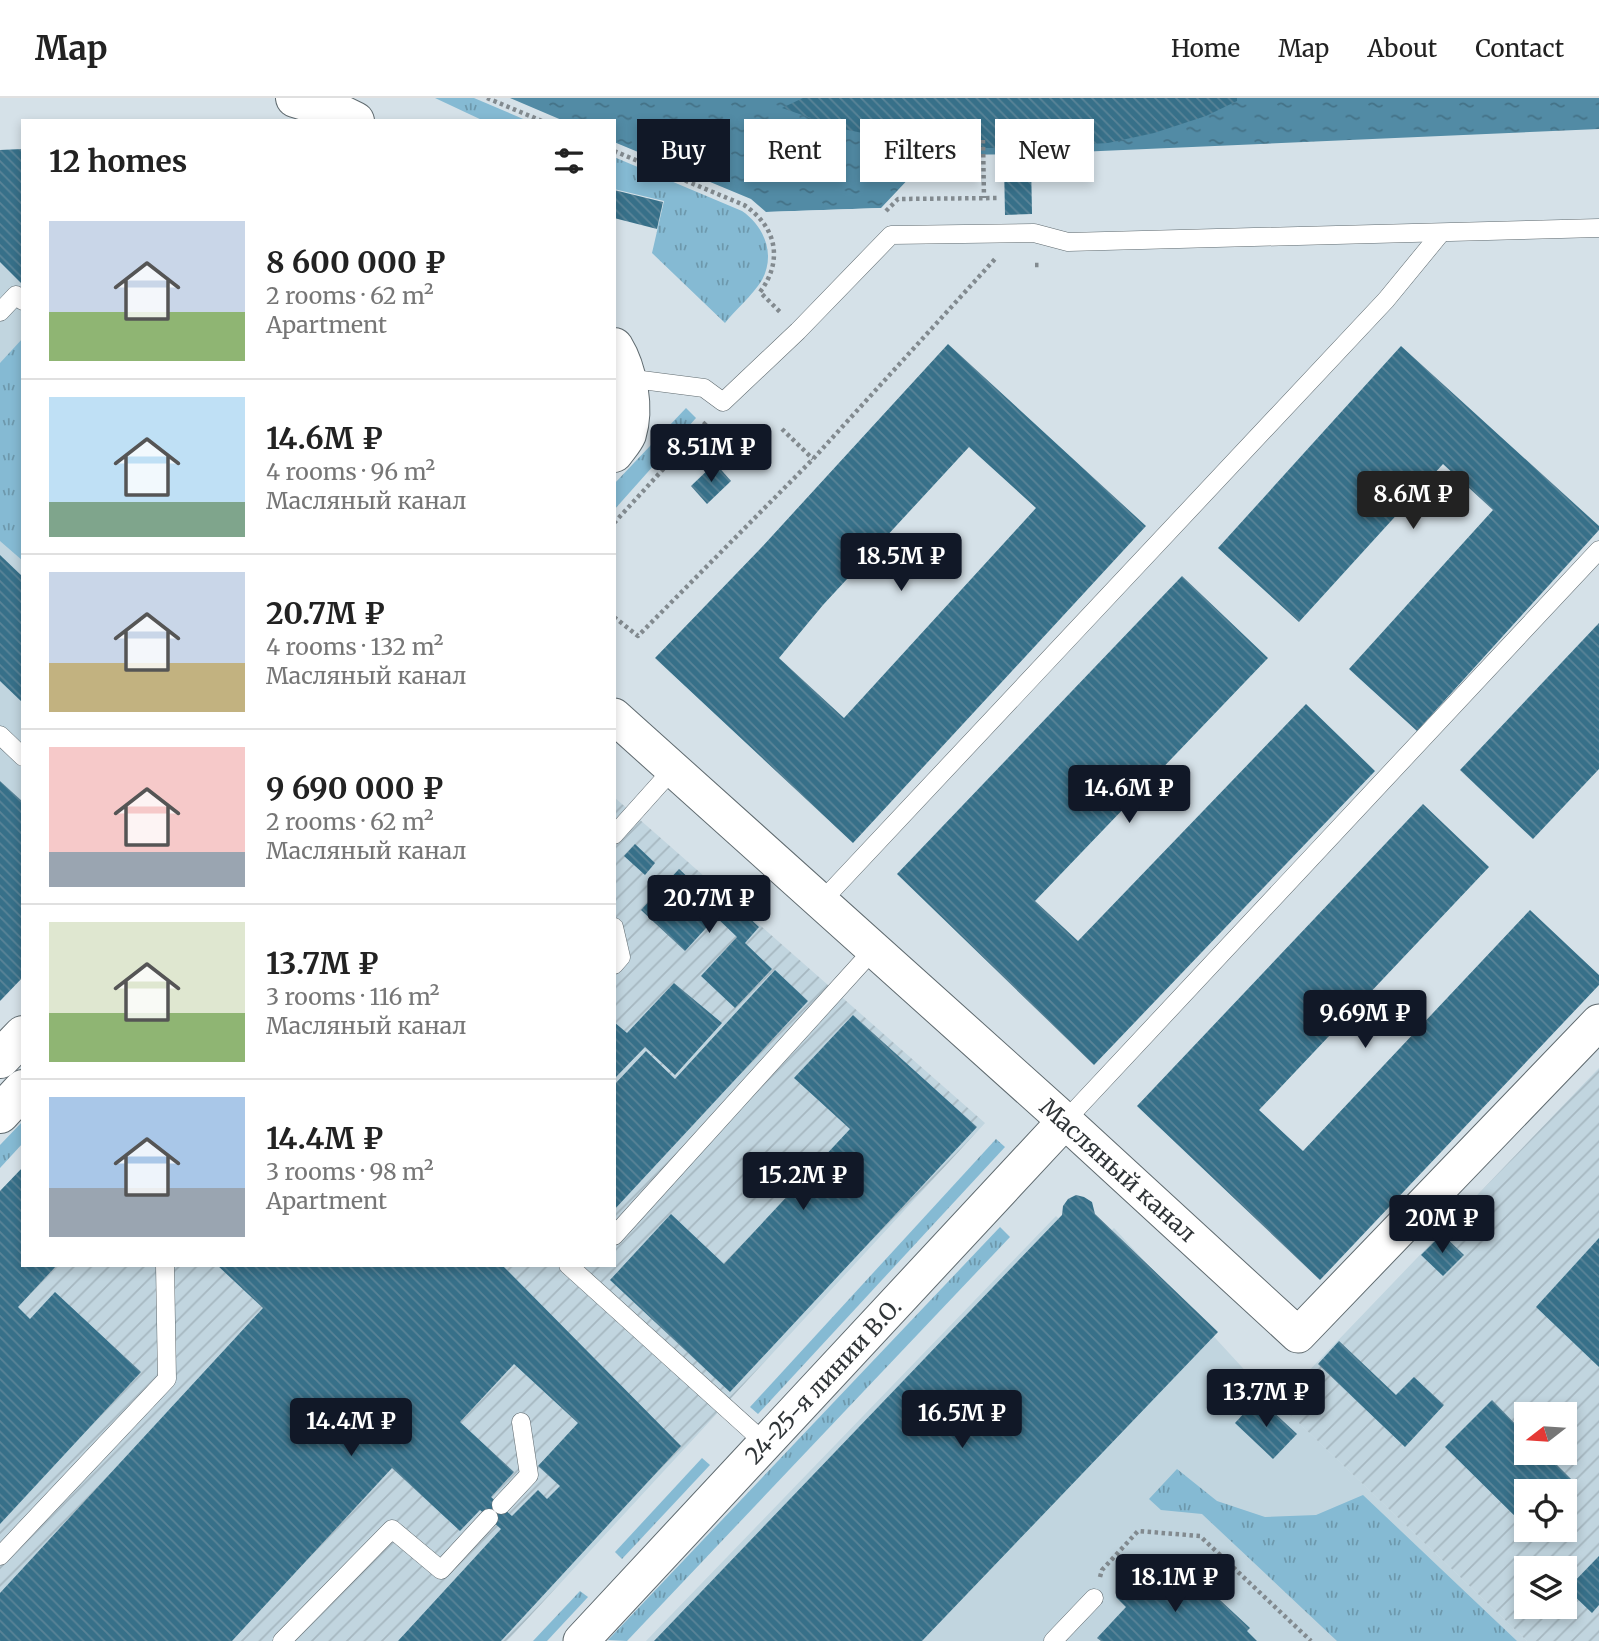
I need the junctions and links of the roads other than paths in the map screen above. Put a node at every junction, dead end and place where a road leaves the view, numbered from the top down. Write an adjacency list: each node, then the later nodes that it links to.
1 (295, 98): 2 (street)
2 (351, 119)
3 (1599, 229): 4 (lane)
4 (1441, 233): 7 (lane); 15 (lane)
5 (21, 299): 6 (lane)
6 (0, 312)
7 (618, 373): 8 (street)
8 (616, 450)
9 (1599, 550): 24 (lane)
10 (616, 718): 13 (street, Масляный канал)
11 (0, 735): 12 (lane)
12 (21, 755)
13 (673, 769): 14 (lane); 15 (street, Масляный канал)
14 (616, 833)
15 (821, 902): 17 (street, Масляный канал)
16 (616, 936): 18 (lane)
17 (874, 949): 24 (street, Масляный канал); 25 (lane)
18 (616, 963)
19 (1599, 1022): 24 (street, Масляный канал)
20 (21, 1037): 21 (street)
21 (0, 1059)
22 (21, 1091): 23 (street)
23 (0, 1114)
24 (1065, 1121): 29 (street, 24-25-я линии В.О.)
25 (616, 1234)
26 (165, 1267): 30 (lane)
27 (578, 1268): 29 (lane)
28 (521, 1422): 32 (lane)
29 (765, 1443): 33 (street, 24-25-я линии В.О.)
30 (0, 1556)
31 (1094, 1598): 34 (lane)
32 (282, 1641)
33 (582, 1641)
34 (1054, 1641)

